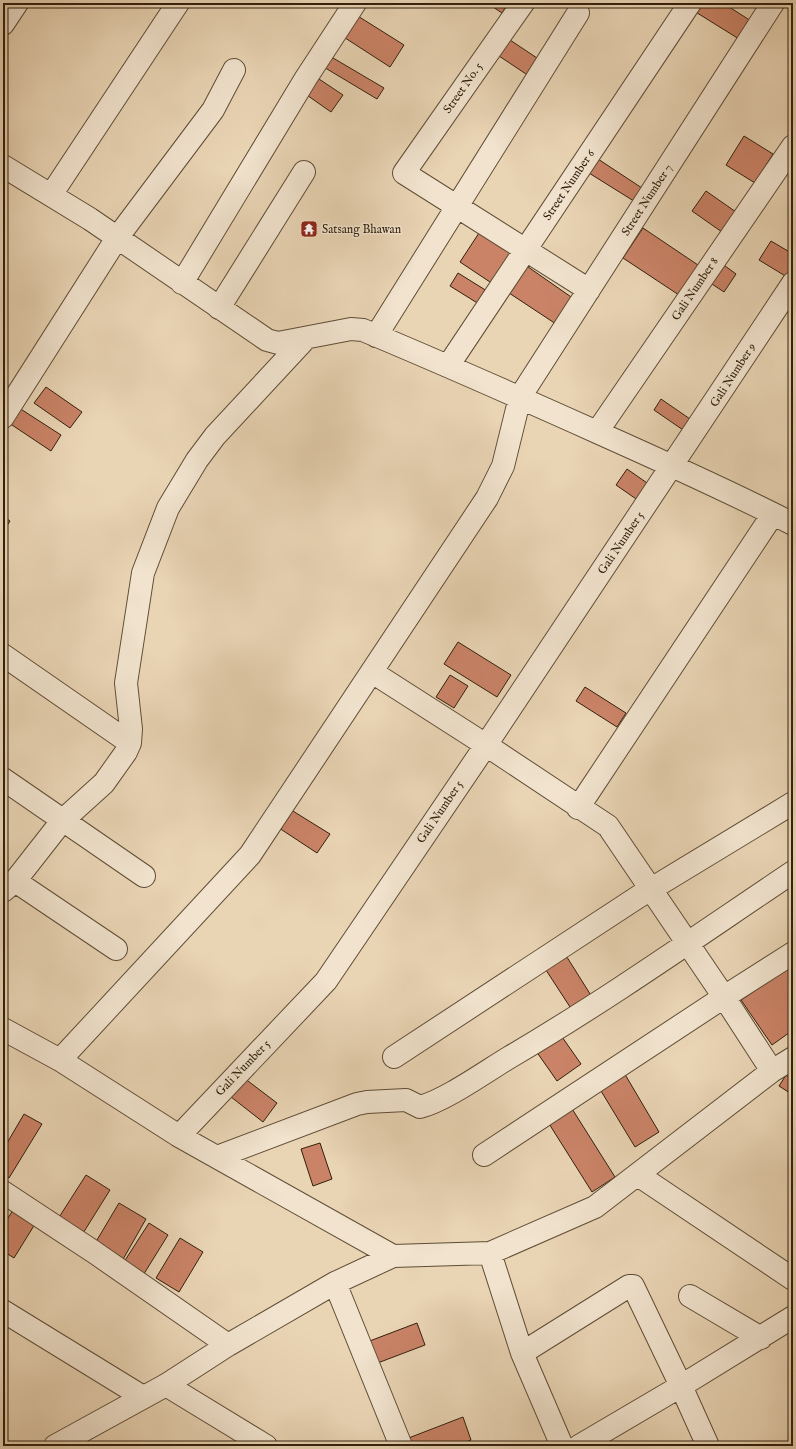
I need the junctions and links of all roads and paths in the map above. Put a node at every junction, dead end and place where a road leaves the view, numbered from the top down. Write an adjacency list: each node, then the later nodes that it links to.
1 (17, 3): 8 (street)
2 (178, 3): 13 (street)
3 (355, 3): 17 (street)
4 (523, 3): 14 (street, Street No. 5)
5 (690, 3): 16 (street, Street Number 6)
6 (773, 3): 19 (street, Street Number 7)
7 (578, 13): 14 (street)
8 (3, 24)
9 (234, 70): 15 (street)
10 (793, 146): 26 (street, Gali Number 8)
11 (3, 166): 13 (street)
12 (304, 172): 20 (street)
13 (51, 195): 15 (street)
14 (456, 207): 16 (street); 21 (street)
15 (117, 238): 17 (street); 25 (street)
16 (525, 250): 19 (street); 23 (street, Street Number 6)
17 (182, 283): 20 (street)
18 (793, 283): 27 (street, Gali Number 9)
19 (589, 290): 24 (street, Street Number 7)
20 (219, 308): 22 (street)
21 (376, 336): 22 (street); 23 (street)
22 (306, 338): 32 (street)
23 (448, 366): 24 (street)
24 (520, 397): 26 (street); 31 (street, Street Number 7)
25 (3, 418)
26 (597, 432): 27 (street)
27 (673, 466): 28 (street); 33 (street, Gali Number 5)
28 (773, 514): 29 (street); 36 (street)
29 (793, 524)
30 (3, 655): 32 (street)
31 (372, 672): 33 (street); 49 (street, Street Number 7)
32 (130, 743): 37 (street)
33 (486, 745): 36 (street); 51 (street, Gali Number 5)
34 (3, 779): 37 (street)
35 (793, 803): 41 (street)
36 (578, 808): 41 (street)
37 (62, 821): 39 (street); 40 (street)
38 (793, 872): 42 (street)
39 (144, 876)
40 (9, 886): 43 (street)
41 (651, 890): 42 (street); 47 (street)
42 (687, 944): 45 (street); 53 (street)
43 (116, 949)
44 (793, 953): 45 (street)
45 (724, 997): 50 (street); 52 (street)
46 (3, 1029): 49 (street)
47 (394, 1057)
48 (793, 1058): 50 (street)
49 (60, 1060): 51 (street)
50 (772, 1071): 54 (street)
51 (179, 1136): 53 (street)
52 (484, 1155)
53 (217, 1157): 57 (street)
54 (638, 1175): 56 (street); 58 (street)
55 (3, 1192): 64 (street)
56 (490, 1253): 57 (street); 65 (street)
57 (392, 1256): 59 (street)
58 (793, 1279)
59 (335, 1283): 64 (street); 71 (street)
60 (690, 1296): 63 (street)
61 (3, 1311): 68 (street)
62 (793, 1318): 63 (street)
63 (760, 1338): 67 (street)
64 (228, 1345): 66 (street)
65 (522, 1353): 67 (street); 72 (street)
66 (166, 1384): 68 (street); 70 (street)
67 (681, 1386): 73 (street); 74 (street)
68 (142, 1397): 69 (street)
69 (55, 1446)
70 (266, 1446)
71 (401, 1446)
72 (562, 1446)
73 (579, 1446)
74 (708, 1446)

